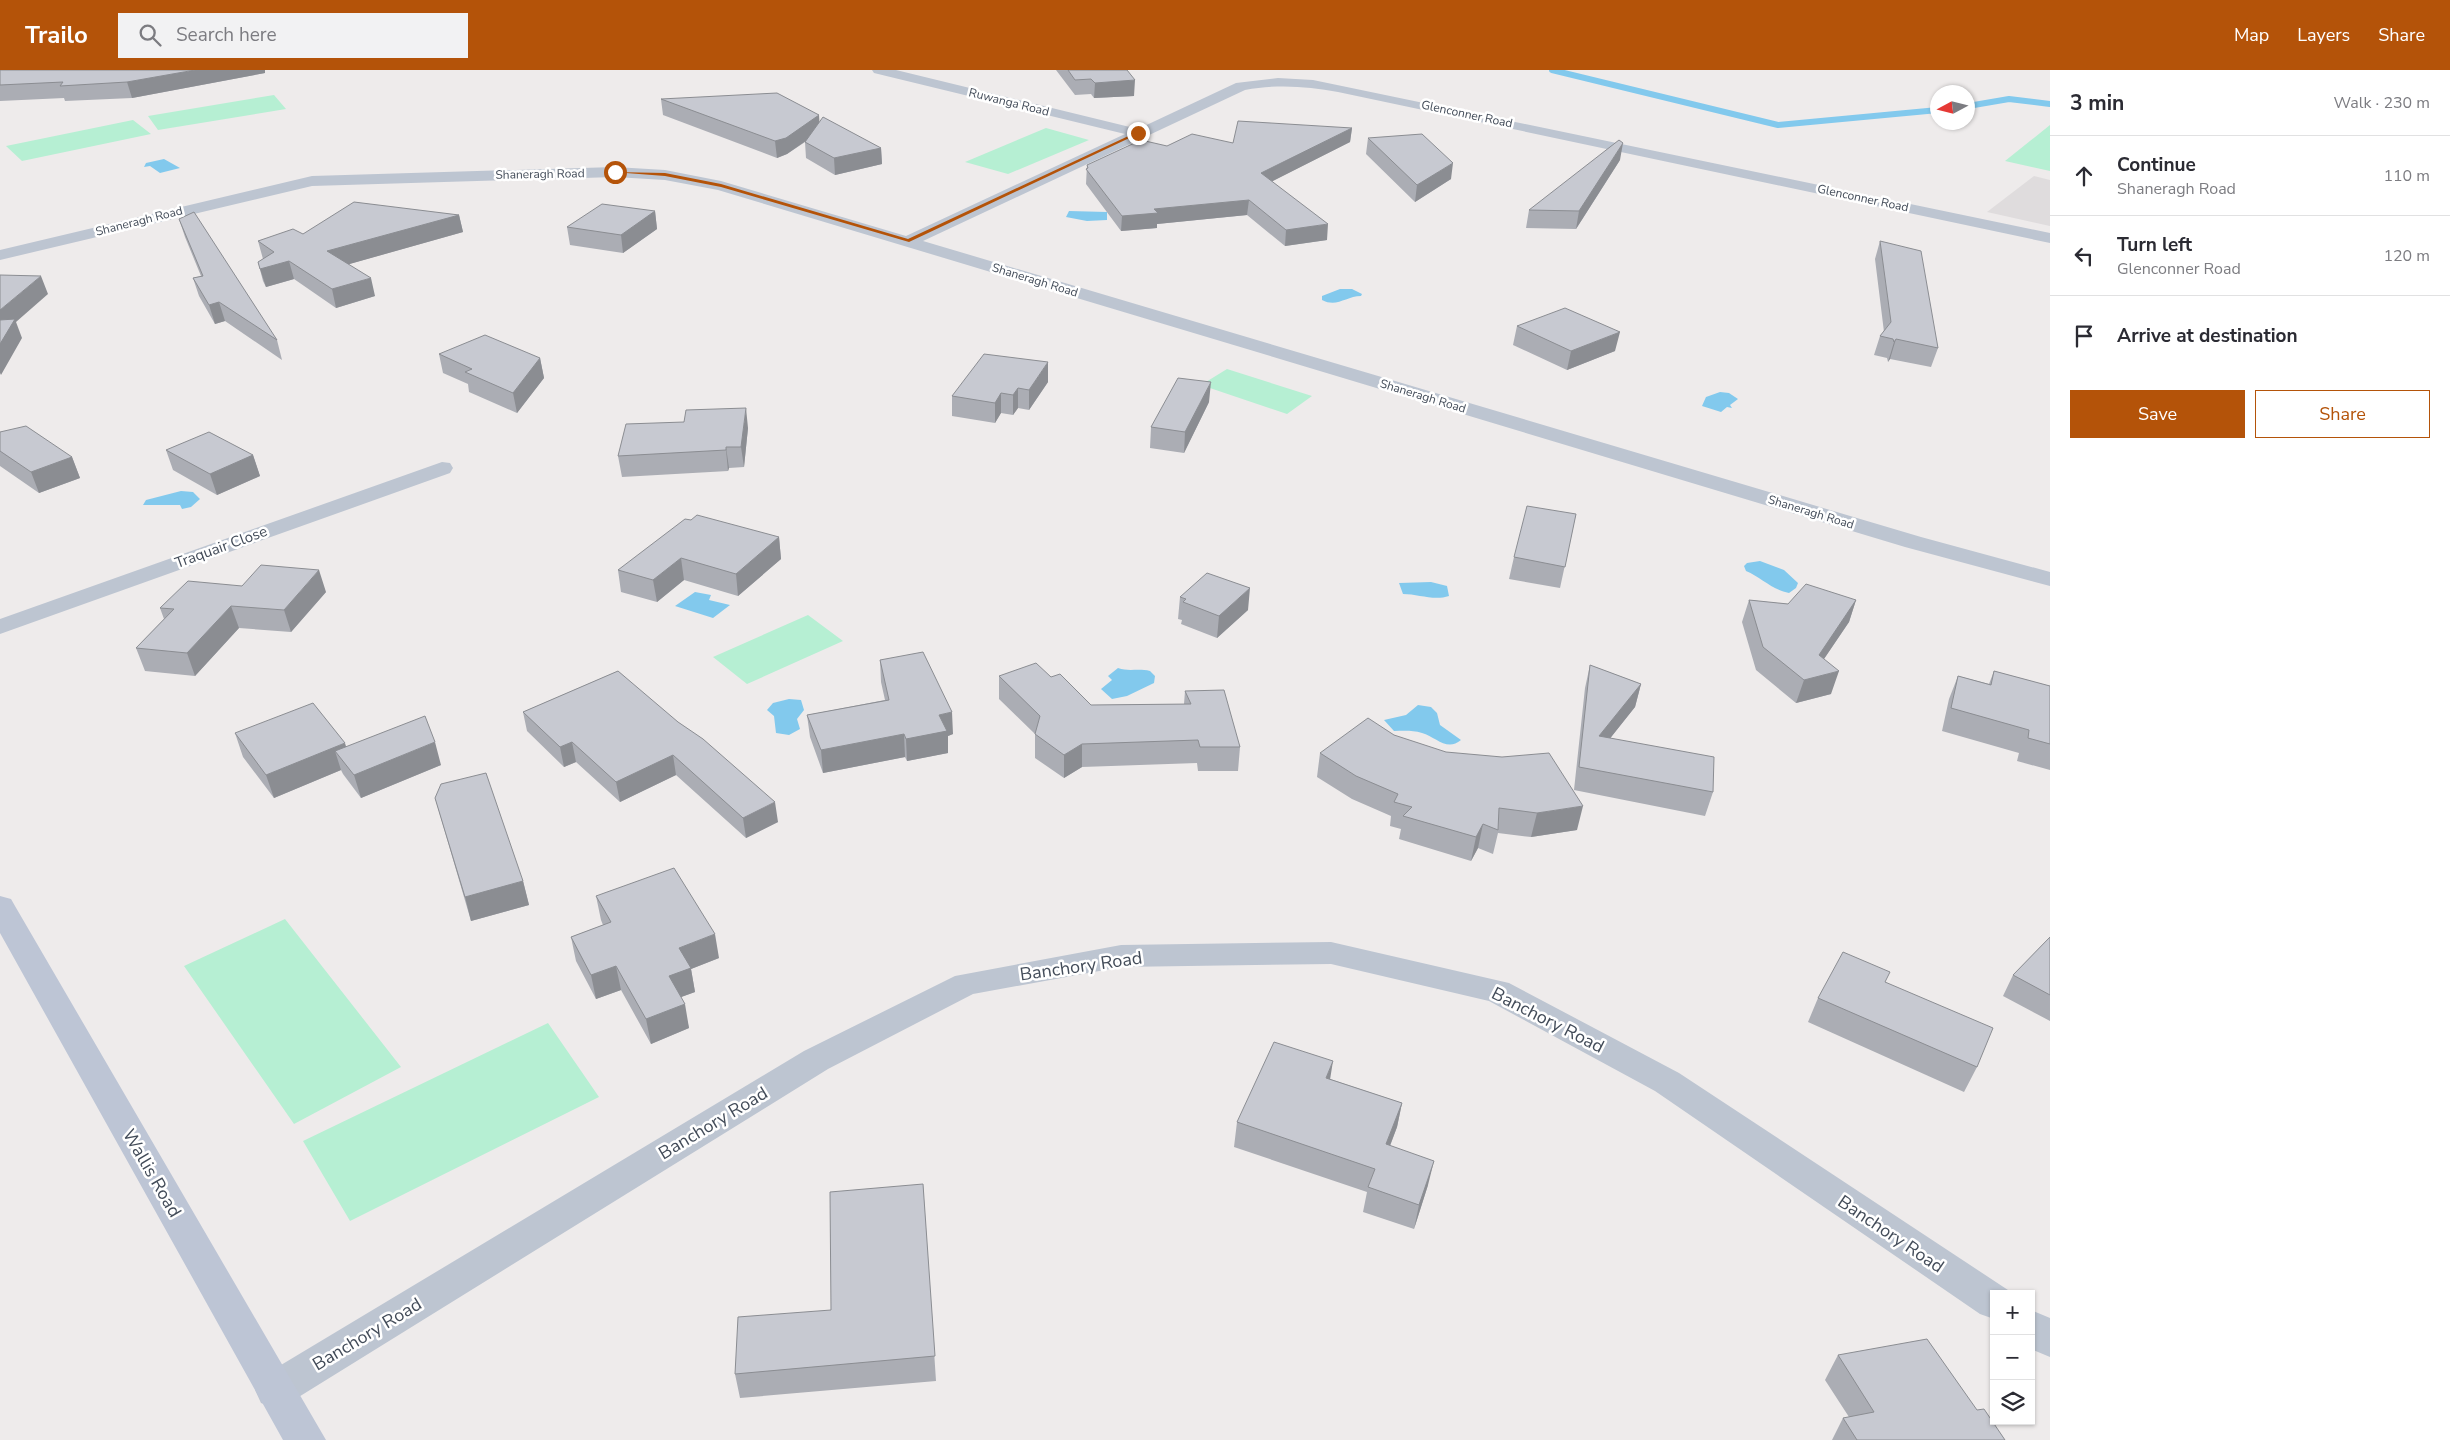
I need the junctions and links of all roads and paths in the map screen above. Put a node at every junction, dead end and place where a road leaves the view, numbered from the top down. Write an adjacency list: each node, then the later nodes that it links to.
1 (879, 70): 2 (street, Ruwanga Road)
2 (1138, 133): 3 (street, Glenconner Road); 4 (street, Glenconner Road)
3 (2050, 238)
4 (909, 241): 5 (street, Shaneragh Road); 7 (street, Shaneragh Road)
5 (0, 255)
6 (442, 468): 8 (street, Traquair Close)
7 (2050, 579)
8 (0, 626)
9 (0, 906): 13 (street, Wallis Road)
10 (1990, 1299): 13 (street, Banchory Road)
11 (2035, 1331): 12 (street)
12 (2050, 1340)
13 (275, 1390): 14 (street, Wallis Road)
14 (305, 1440)

